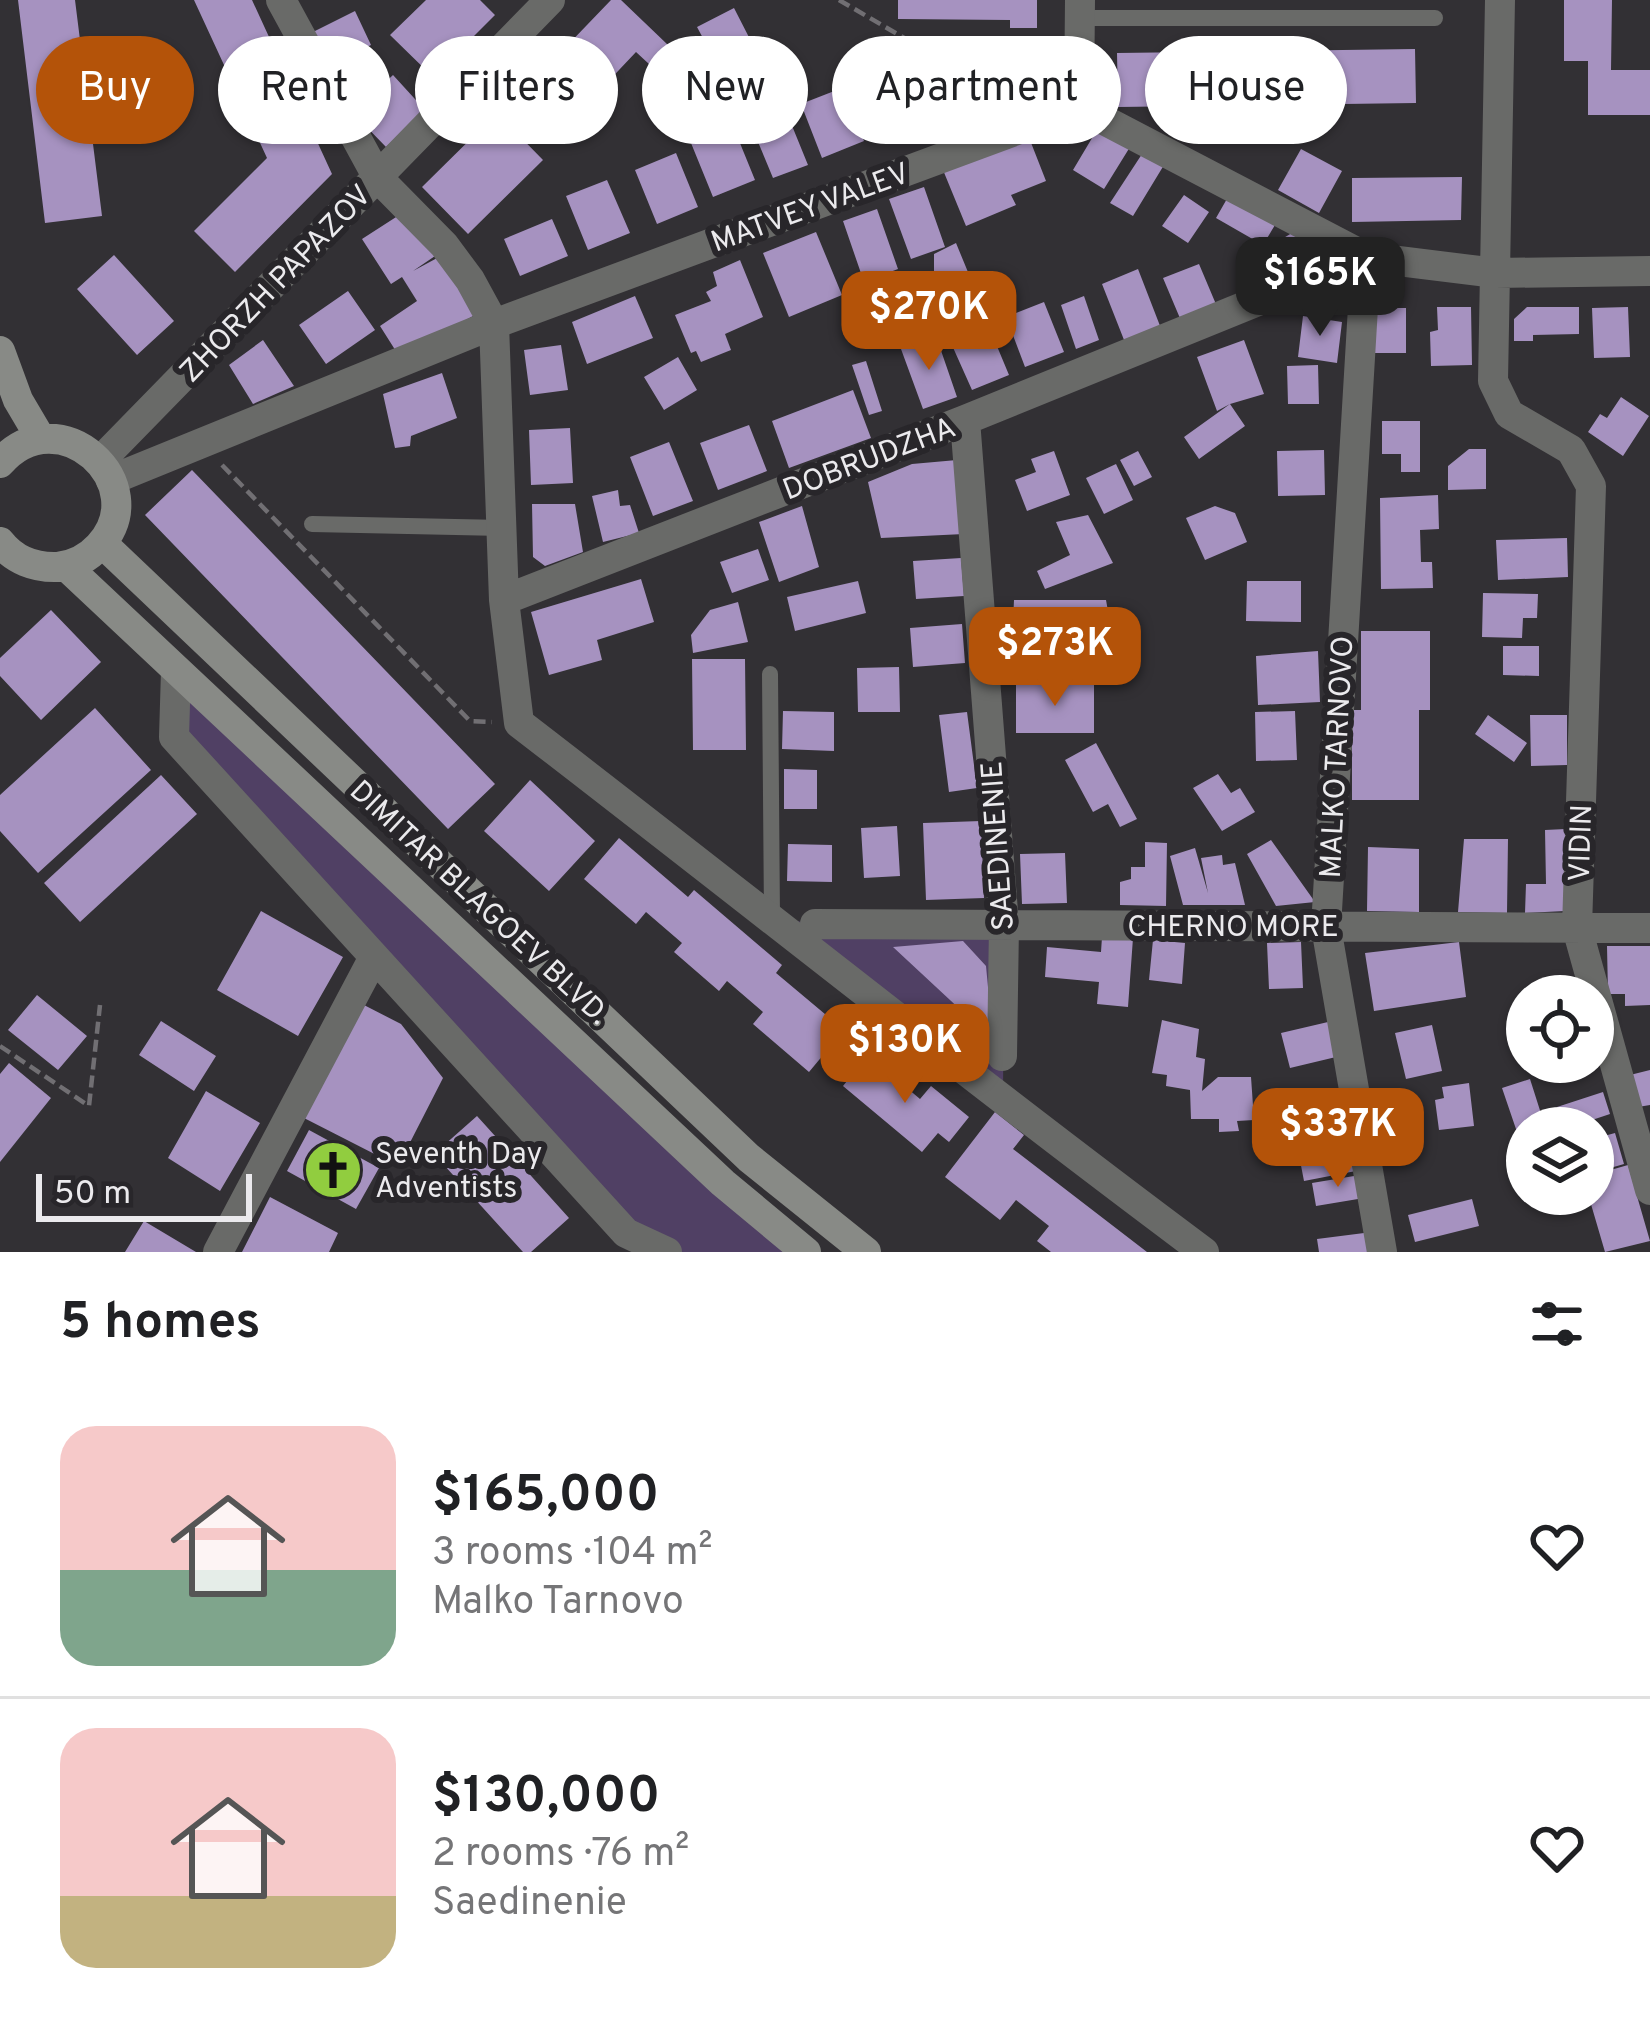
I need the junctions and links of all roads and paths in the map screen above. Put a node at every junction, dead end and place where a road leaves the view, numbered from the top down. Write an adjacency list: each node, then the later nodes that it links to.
1 (280, 0): 10 (street)
2 (550, 0): 10 (street, ZHORZH PAPAZOV)
3 (839, 0): 7 (path)
4 (1500, 0): 13 (street)
5 (1080, 9): 6 (lane)
6 (1435, 18)
7 (901, 36)
8 (1121, 129): 11 (street)
9 (979, 144): 14 (street, MATVEY VALEV)
10 (378, 178): 14 (street); 20 (street, ZHORZH PAPAZOV)
11 (1366, 257): 13 (street); 16 (street, DOBRUDZHA); 33 (street, MALKO TARNOVO)
12 (1650, 271): 13 (street)
13 (1496, 273): 34 (street, VIDIN)
14 (494, 324): 18 (street, MATVEY VALEV); 22 (street)
15 (0, 351): 17 (main road)
16 (965, 420): 26 (street, DOBRUDZHA); 32 (street, SAEDINENIE)
17 (41, 439): 19 (main road); 20 (main road)
18 (201, 444): 20 (street, MATVEY VALEV); 29 (path)
19 (0, 464)
20 (106, 471): 23 (main road)
21 (312, 524): 22 (lane)
22 (503, 528): 26 (street)
23 (102, 543): 25 (main road); 44 (main road, DIMITAR BLAGOEV BLVD.)
24 (2, 548): 25 (main road)
25 (66, 566): 27 (main road, DIMITAR BLAGOEV BLVD.)
26 (504, 600): 29 (street)
27 (176, 670): 36 (street); 43 (main road, DIMITAR BLAGOEV BLVD.)
28 (770, 674): 30 (lane)
29 (519, 723): 30 (street)
30 (772, 917): 45 (street)
31 (815, 924): 32 (street, CHERNO MORE)
32 (1004, 925): 33 (street, CHERNO MORE); 39 (street, SAEDINENIE)
33 (1326, 927): 34 (street, CHERNO MORE); 46 (street, MALKO TARNOVO)
34 (1577, 928): 35 (street, CHERNO MORE); 40 (street, VIDIN)
35 (1650, 928)
36 (374, 957): 41 (street); 42 (street)
37 (100, 1005): 38 (path)
38 (0, 1046)
39 (1002, 1057)
40 (1650, 1190)
41 (218, 1252)
42 (667, 1252)
43 (806, 1252)
44 (866, 1252)
45 (1204, 1252)
46 (1382, 1252)

